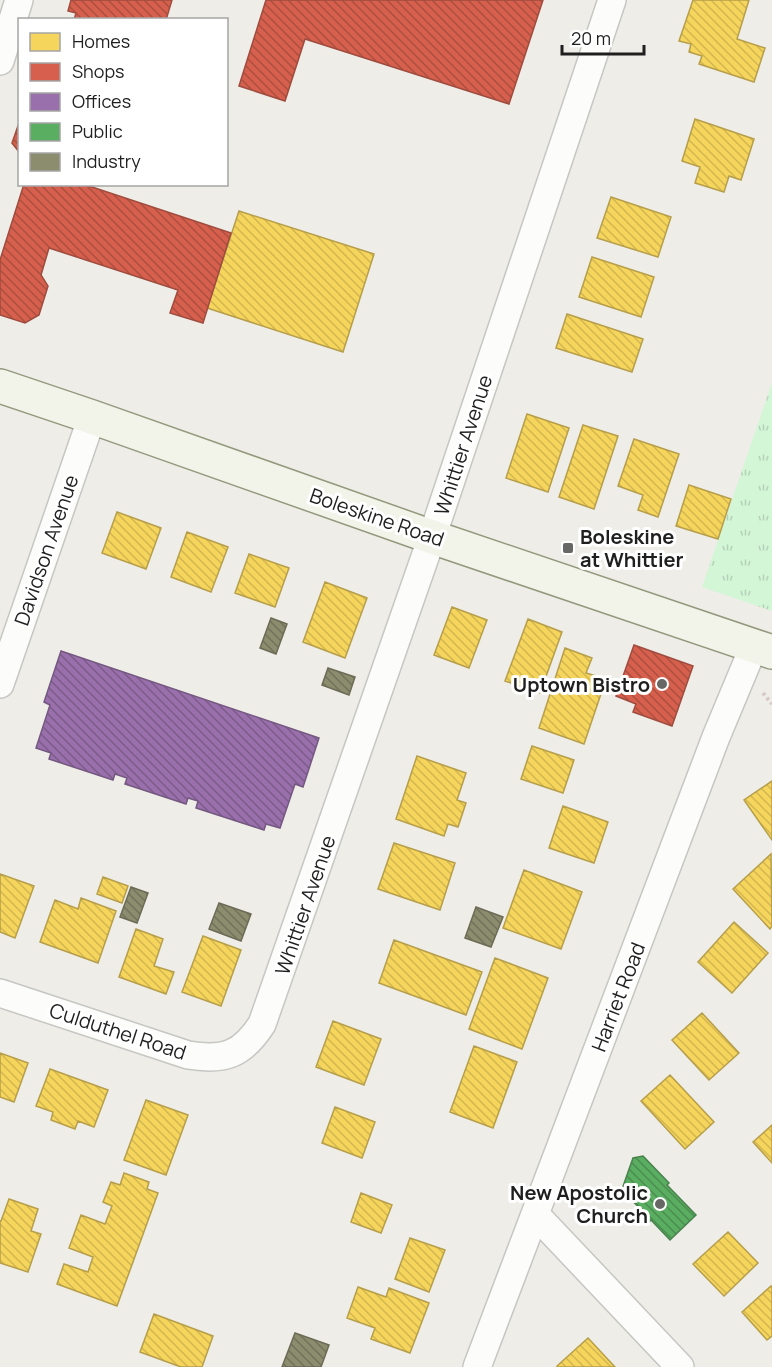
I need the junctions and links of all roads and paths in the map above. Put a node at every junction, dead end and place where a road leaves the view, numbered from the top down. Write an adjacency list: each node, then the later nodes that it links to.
1 (20, 0): 3 (street)
2 (612, 0): 7 (street, Whittier Avenue)
3 (14, 35): 4 (street)
4 (0, 61)
5 (0, 386): 6 (main road, Boleskine Road)
6 (92, 417): 7 (main road, Boleskine Road); 9 (street, Davidson Avenue)
7 (432, 537): 8 (main road, Boleskine Road); 11 (street, Whittier Avenue)
8 (763, 649): 12 (street, Harriet Road)
9 (0, 684)
10 (0, 993): 11 (street, Culduthel Road)
11 (238, 1051)
12 (536, 1215): 13 (street, Harriet Road); 14 (street)
13 (477, 1367)
14 (680, 1367)

